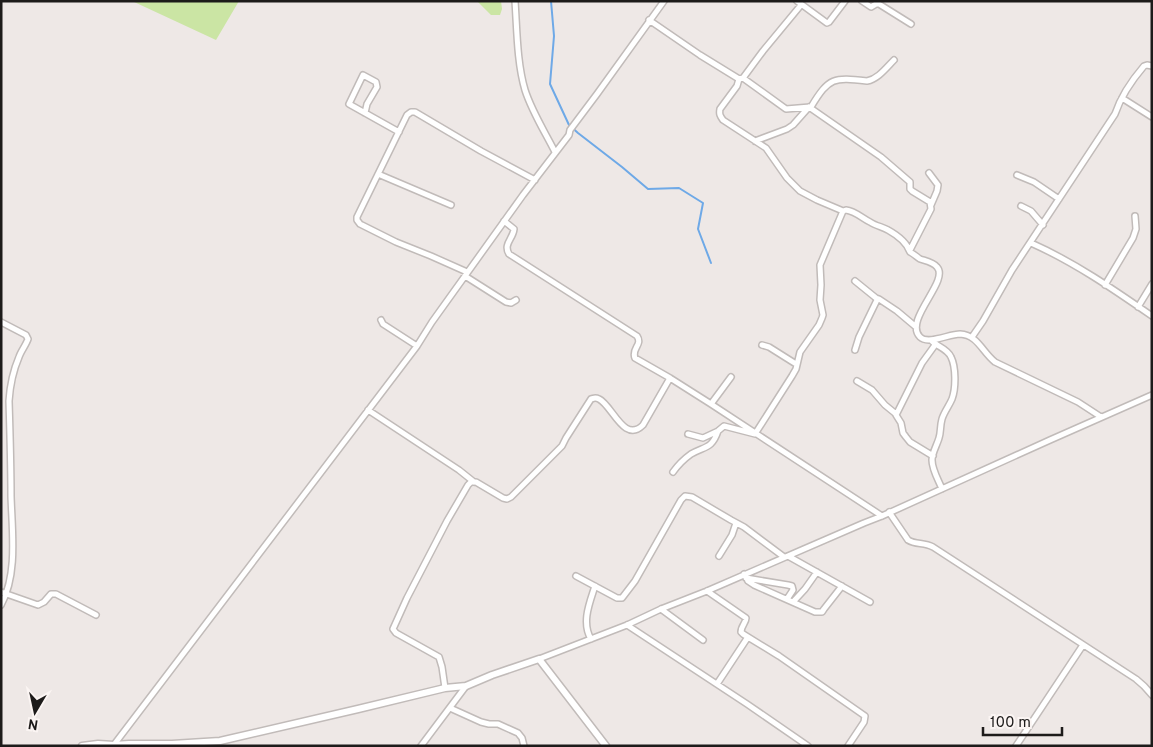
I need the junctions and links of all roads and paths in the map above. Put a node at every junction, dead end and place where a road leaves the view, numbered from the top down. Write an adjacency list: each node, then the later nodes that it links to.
1 (515, 1): 17 (street)
2 (664, 1): 6 (street)
3 (845, 1): 5 (street)
4 (862, 1): 7 (street)
5 (799, 3): 10 (street)
6 (649, 20): 10 (street); 17 (street)
7 (911, 24)
8 (894, 60): 12 (street)
9 (1152, 66): 11 (street)
10 (741, 79): 12 (street); 16 (street)
11 (1122, 98): 14 (street); 22 (street)
12 (810, 107): 16 (street); 24 (street)
13 (365, 113): 13 (street); 15 (street)
14 (1152, 117)
15 (399, 132): 18 (street); 21 (street)
16 (754, 141): 26 (street)
17 (555, 152): 21 (street)
18 (378, 174): 23 (street); 32 (street)
19 (930, 174): 24 (street)
20 (1017, 175): 22 (street)
21 (534, 180): 28 (street)
22 (1059, 199): 29 (street)
23 (451, 205)
24 (931, 205): 31 (street)
25 (1021, 206): 29 (street)
26 (843, 211): 31 (street); 49 (street)
27 (1135, 216): 35 (street)
28 (504, 221): 32 (street); 51 (street)
29 (1042, 224): 30 (street)
30 (1031, 243): 35 (street); 43 (street)
31 (910, 250): 42 (street)
32 (466, 274): 37 (street); 47 (street)
33 (855, 281): 36 (street)
34 (1152, 284): 38 (street)
35 (1105, 285): 38 (street)
36 (876, 298): 42 (street); 48 (street)
37 (516, 300)
38 (1138, 307): 39 (street)
39 (1152, 316)
40 (381, 320): 47 (street)
41 (1, 322): 76 (street)
42 (916, 327): 44 (street)
43 (972, 337): 44 (street); 57 (street)
44 (931, 340): 46 (street)
45 (762, 345): 49 (street)
46 (936, 345): 56 (street); 61 (street)
47 (417, 346): 55 (street)
48 (855, 350)
49 (796, 364): 60 (street)
50 (731, 377): 54 (street)
51 (670, 378): 54 (street); 63 (street)
52 (857, 381): 56 (street)
53 (1152, 395): 57 (street)
54 (711, 404): 60 (street)
55 (368, 410): 63 (street); 95 (street)
56 (896, 414): 61 (street)
57 (1101, 417): 64 (street)
58 (718, 431): 59 (street); 60 (street); 62 (street)
59 (688, 434)
60 (756, 434): 66 (street)
61 (932, 456): 64 (street)
62 (673, 472)
63 (474, 482): 91 (street)
64 (942, 490): 65 (street)
65 (889, 512): 66 (street); 87 (street)
66 (882, 516): 69 (street)
67 (736, 523): 68 (street); 69 (street); 73 (street)
68 (719, 556)
69 (786, 557): 70 (street); 72 (street)
70 (817, 572): 74 (street); 78 (street)
71 (576, 576): 73 (street)
72 (745, 576): 75 (street); 77 (street); 77 (street)
73 (595, 586): 85 (street)
74 (842, 586): 78 (street); 79 (street)
75 (707, 591): 81 (street); 84 (street)
76 (4, 594): 80 (street); 82 (street)
77 (787, 599): 78 (street)
78 (793, 602)
79 (870, 602)
80 (1, 605)
81 (661, 609): 83 (street); 86 (street)
82 (96, 615)
83 (627, 626): 85 (street); 89 (street)
84 (748, 637): 89 (street); 101 (street)
85 (591, 638): 88 (street)
86 (703, 640)
87 (1083, 645): 92 (street); 102 (street)
88 (538, 659): 90 (street); 99 (street)
89 (717, 684): 100 (street)
90 (466, 686): 91 (street); 93 (street)
91 (445, 688): 94 (street)
92 (1152, 695)
93 (450, 708): 97 (street); 98 (street)
94 (222, 743): 95 (street)
95 (113, 745): 96 (street)
96 (82, 746)
97 (421, 746)
98 (524, 746)
99 (606, 746)
100 (808, 746)
101 (848, 746)
102 (1016, 746)

